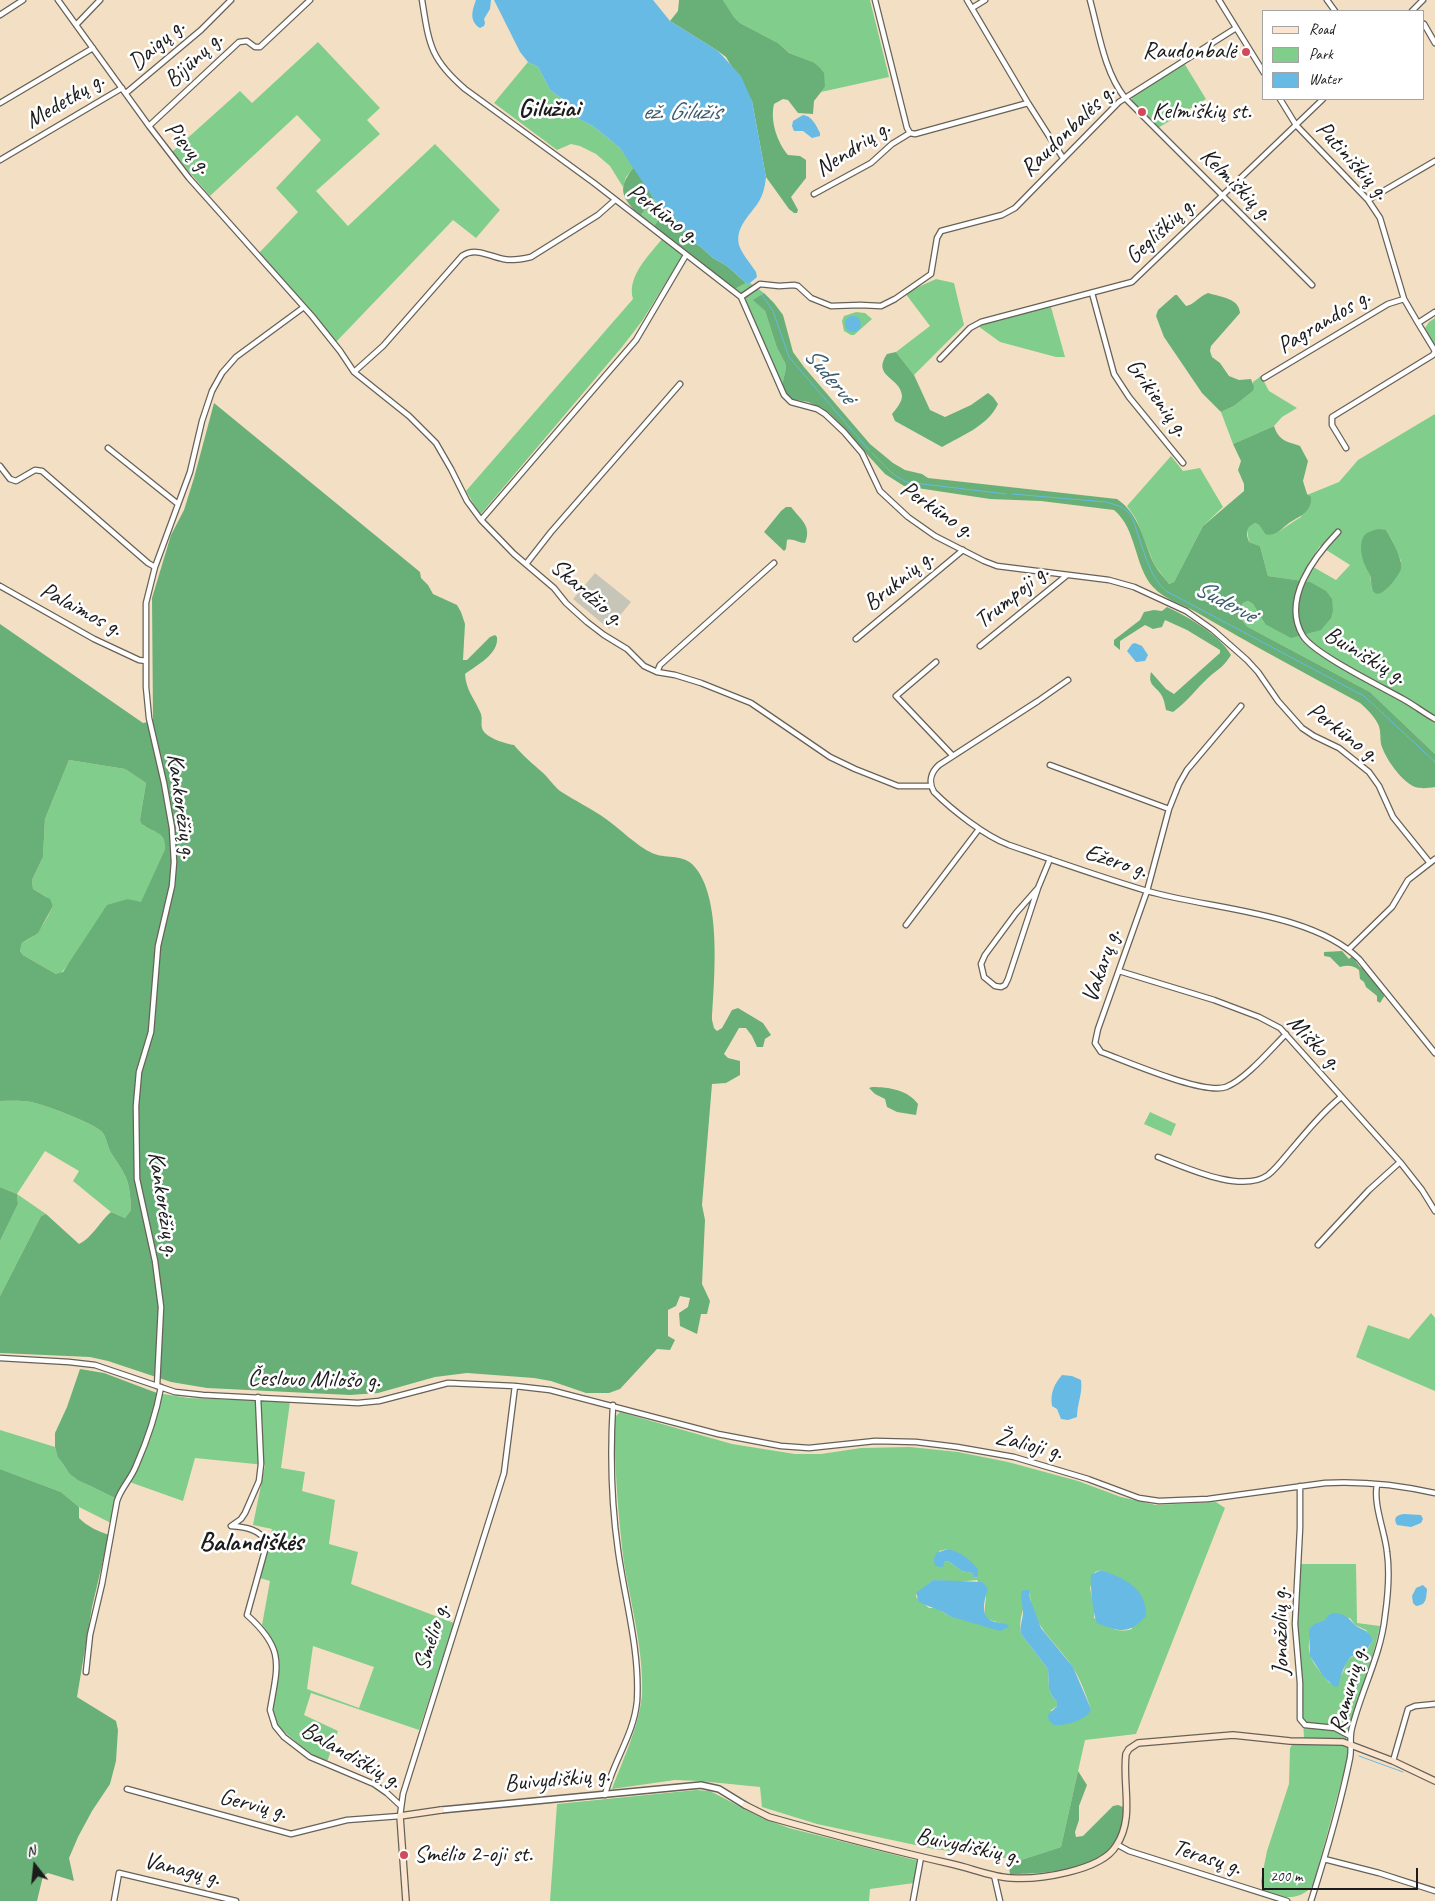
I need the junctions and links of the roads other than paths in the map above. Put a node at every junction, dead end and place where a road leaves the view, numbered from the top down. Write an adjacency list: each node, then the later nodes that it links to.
1 (23, 0): 15 (street)
2 (58, 0): 16 (street, Pievų g.)
3 (100, 0): 16 (street)
4 (231, 0): 23 (street, Daigų g.)
5 (310, 0): 30 (street, Bijūnų g.)
6 (422, 0): 37 (street, Perkūno g.)
7 (875, 0): 31 (street)
8 (967, 0): 13 (street)
9 (985, 0): 13 (street)
10 (1090, 0): 24 (street, Kelmiškių g.)
11 (1219, 0): 18 (street)
12 (1420, 1): 14 (street)
13 (972, 8): 28 (street)
14 (1414, 10)
15 (0, 14)
16 (76, 25): 20 (street, Pievų g.)
17 (1425, 26): 19 (street)
18 (1236, 28): 21 (street); 24 (street, Raudonbalės g.)
19 (1435, 43)
20 (93, 48): 22 (street, Pievų g.); 27 (street)
21 (1262, 70)
22 (122, 88): 23 (street, Pievų g.); 33 (street, Medetkų g.)
23 (126, 93): 30 (street, Pievų g.)
24 (1125, 98): 32 (street, Raudonbalės g.); 36 (street, Kelmiškių g.)
25 (1281, 100): 29 (street, Putiniškių g.)
26 (1322, 100): 29 (street, Gegliškių g.)
27 (0, 103)
28 (1028, 103): 31 (street); 32 (street)
29 (1296, 125): 36 (street, Gegliškių g.); 38 (street, Putiniškių g.)
30 (148, 126): 44 (street, Pievų g.)
31 (910, 133): 35 (street, Nendrių g.)
32 (1063, 158): 42 (street, Raudonbalės g.)
33 (0, 160)
34 (1435, 161): 38 (street)
35 (814, 194)
36 (1222, 196): 40 (street, Kelmiškių g.); 41 (street, Gegliškių g.)
37 (615, 200): 39 (street, Perkūno g.); 49 (street)
38 (1368, 200): 43 (street, Putiniškių g.)
39 (686, 255): 42 (street, Perkūno g.); 57 (street)
40 (1312, 285)
41 (1092, 293): 48 (street, Gegliškių g.); 54 (street, Grikienių g.)
42 (741, 297): 59 (street, Perkūno g.)
43 (1404, 298): 46 (street, Putiniškių g.); 50 (street, Pagrandos g.)
44 (304, 307): 49 (street, Skardžio g.); 56 (street, Kankorėžių g.)
45 (1435, 312): 46 (street)
46 (1418, 322): 47 (street, Putiniškių g.)
47 (1435, 351): 53 (street)
48 (940, 359)
49 (354, 372): 57 (street, Skardžio g.)
50 (1264, 378)
51 (680, 384): 61 (street)
52 (108, 448): 56 (street)
53 (1346, 448)
54 (1183, 463)
55 (0, 466): 62 (street)
56 (178, 504): 62 (street, Kankorėžių g.)
57 (481, 520): 61 (street, Skardžio g.)
58 (1338, 532): 72 (street, Buiniškių g.)
59 (963, 550): 63 (street, Perkūno g.); 65 (street, Bruknių g.)
60 (774, 563): 69 (street)
61 (526, 564): 69 (street, Skardžio g.)
62 (155, 567): 67 (street, Kankorėžių g.)
63 (1066, 575): 66 (street, Trumpoji g.); 80 (street, Perkūno g.)
64 (0, 586): 67 (street, Palaimos g.)
65 (856, 639)
66 (980, 646)
67 (146, 661): 95 (street, Kankorėžių g.)
68 (936, 662): 73 (street)
69 (657, 672): 75 (street, Skardžio g.)
70 (1068, 680): 73 (street)
71 (1242, 706): 76 (street, Vakarų g.)
72 (1435, 720)
73 (953, 756): 75 (street)
74 (1050, 765): 76 (street)
75 (931, 786): 77 (street, Ežero g.)
76 (1170, 808): 82 (street, Vakarų g.)
77 (979, 829): 78 (street, Ežero g.); 83 (street)
78 (1050, 859): 81 (street); 82 (street, Ežero g.)
79 (1435, 859): 80 (street)
80 (1430, 863): 84 (street)
81 (1038, 888): 81 (street)
82 (1147, 891): 84 (street, Ežero g.); 85 (street, Vakarų g.)
83 (906, 925)
84 (1349, 949): 87 (street, Ežero g.)
85 (1119, 970): 86 (street, Miško g.); 86 (street, Vakarų g.)
86 (1286, 1034): 88 (street, Miško g.)
87 (1435, 1053)
88 (1341, 1097): 89 (street); 90 (street, Miško g.)
89 (1158, 1157)
90 (1400, 1162): 91 (street, Miško g.); 92 (street)
91 (1435, 1211)
92 (1318, 1245)
93 (0, 1358): 95 (street, Česlovo Milošo g.)
94 (515, 1386): 96 (street, Česlovo Milošo g.); 97 (street, Česlovo Milošo g.); 110 (street, Smėlio g.)
95 (159, 1387): 96 (street, Česlovo Milošo g.); 101 (street)
96 (258, 1398): 110 (street, Balandiškių g.)
97 (613, 1405): 99 (street, Žalioji g.); 108 (street)
98 (1377, 1485): 99 (street, Žalioji g.); 100 (street, Žalioji g.); 103 (street, Ramunių g.)
99 (1300, 1486): 103 (street, Jonažolių g.)
100 (1435, 1493)
101 (86, 1672)
102 (1435, 1704): 105 (street)
103 (1350, 1736): 104 (street, Ramunių g.)
104 (1351, 1744): 105 (main road); 113 (main road); 115 (street, Ramunių g.)
105 (1393, 1761): 106 (main road)
106 (1435, 1781)
107 (127, 1790): 112 (street, Gervių g.)
108 (605, 1795): 109 (street, Buivydiškių g.); 111 (street, Buivydiškių g.)
109 (745, 1805): 114 (main road, Buivydiškių g.)
110 (401, 1806): 112 (street, Smėlio g.)
111 (441, 1810): 112 (main road, Buivydiškių g.)
112 (400, 1816): 121 (main road, Smėlio g.)
113 (1118, 1845): 116 (main road, Buivydiškių g.); 118 (street, Terasų g.)
114 (921, 1857): 116 (main road, Buivydiškių g.); 122 (street)
115 (1324, 1859): 117 (street); 125 (street, Ramunių g.)
116 (994, 1875): 123 (street)
117 (1435, 1891)
118 (1270, 1899): 124 (street, Terasų g.)
119 (114, 1901): 120 (street, Vanagų g.)
120 (236, 1901)
121 (406, 1901)
122 (912, 1901)
123 (1000, 1901)
124 (1287, 1901)
125 (1311, 1901)

